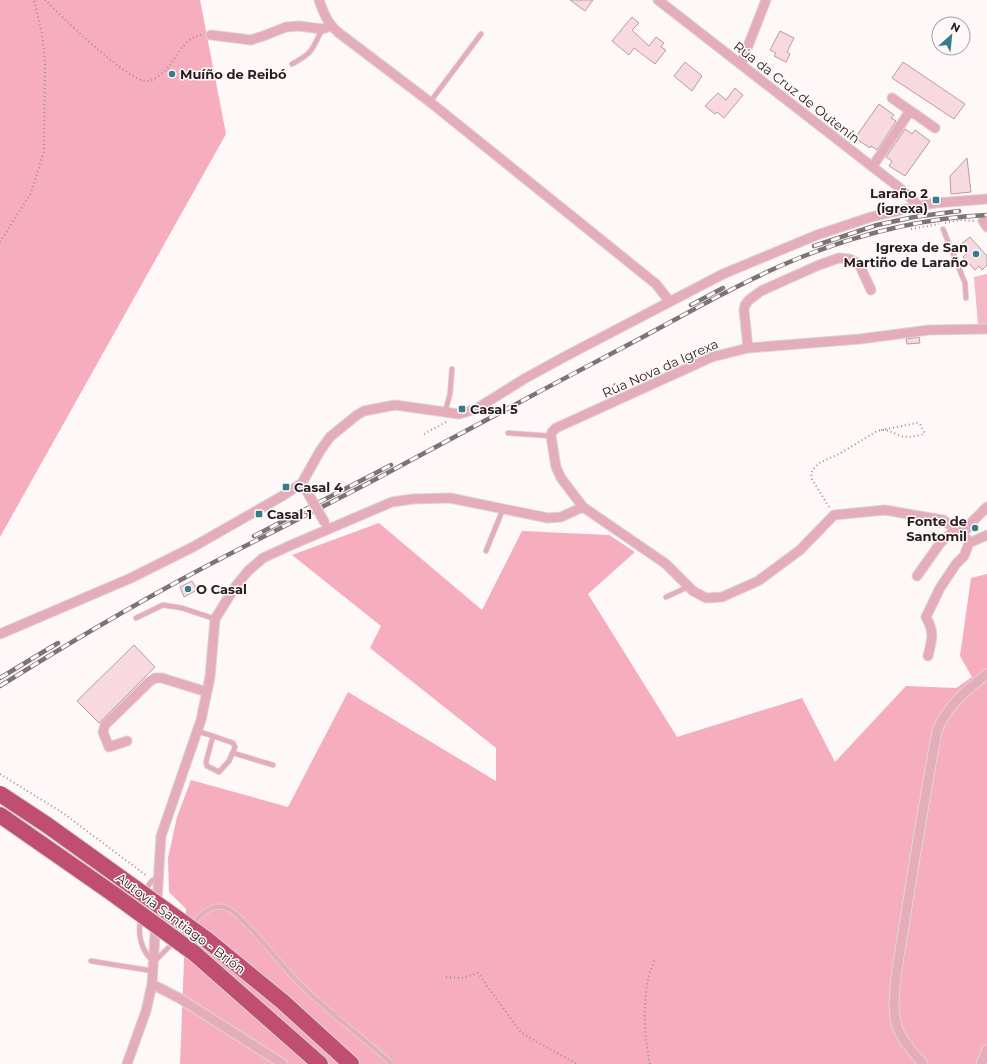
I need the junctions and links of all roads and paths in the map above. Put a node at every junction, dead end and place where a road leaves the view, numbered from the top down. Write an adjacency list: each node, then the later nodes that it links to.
1 (34, 0): 21 (path)
2 (45, 0): 8 (path)
3 (319, 0): 6 (street)
4 (658, 0): 10 (street, Rúa da Cruz de Outenín)
5 (766, 0): 10 (street)
6 (326, 28): 8 (street); 9 (lane); 12 (street)
7 (481, 34): 12 (lane)
8 (211, 35)
9 (292, 64)
10 (740, 64): 15 (street, Rúa da Cruz de Outenín)
11 (892, 98): 13 (street)
12 (430, 102): 24 (street)
13 (910, 111): 14 (street); 15 (street)
14 (935, 128)
15 (872, 167): 17 (street, Rúa da Cruz de Outenín)
16 (987, 199): 17 (street)
17 (919, 206): 24 (street)
18 (985, 224): 19 (path)
19 (911, 229)
20 (943, 229): 23 (lane)
21 (0, 242)
22 (871, 290): 26 (street)
23 (966, 298)
24 (670, 302): 29 (street)
25 (987, 328): 26 (street, Rúa Nova da Igrexa)
26 (748, 348): 33 (street, Rúa Nova da Igrexa)
27 (452, 369): 28 (lane)
28 (445, 412): 29 (street); 34 (street)
29 (459, 414): 32 (path)
30 (881, 430): 30 (path); 38 (path)
31 (508, 433): 33 (lane)
32 (424, 434)
33 (551, 436): 35 (street)
34 (302, 483): 39 (street, bridge); 49 (street)
35 (583, 507): 37 (street); 45 (street)
36 (987, 507): 40 (street)
37 (503, 510): 39 (street); 43 (lane)
38 (834, 515): 40 (street); 45 (street)
39 (327, 526): 48 (street)
40 (960, 531): 42 (street); 44 (street)
41 (987, 535): 42 (street)
42 (969, 543): 50 (street)
43 (486, 551)
44 (917, 576)
45 (688, 587): 46 (lane)
46 (666, 597)
47 (136, 618): 48 (lane)
48 (215, 619): 52 (street)
49 (0, 634)
50 (928, 656)
51 (987, 674): 75 (street)
52 (207, 692): 53 (street); 55 (street)
53 (198, 731): 54 (lane); 61 (street)
54 (213, 736): 56 (lane); 56 (lane)
55 (127, 741)
56 (233, 753): 57 (lane)
57 (273, 765)
58 (0, 774): 61 (path)
59 (0, 794): 71 (highway, Autovía Santiago - Brión, bridge)
60 (0, 816): 70 (highway, Autovía Santiago - Brión, bridge)
61 (156, 878): 64 (street); 64 (lane)
62 (655, 958): 74 (path)
63 (91, 961): 64 (lane)
64 (153, 966): 66 (street); 72 (lane)
65 (446, 977): 73 (path)
66 (152, 984): 68 (street); 69 (street)
67 (987, 1050): 76 (street)
68 (127, 1064)
69 (283, 1064)
70 (320, 1064)
71 (352, 1064)
72 (392, 1064)
73 (577, 1064)
74 (650, 1064)
75 (922, 1064)
76 (981, 1064)

